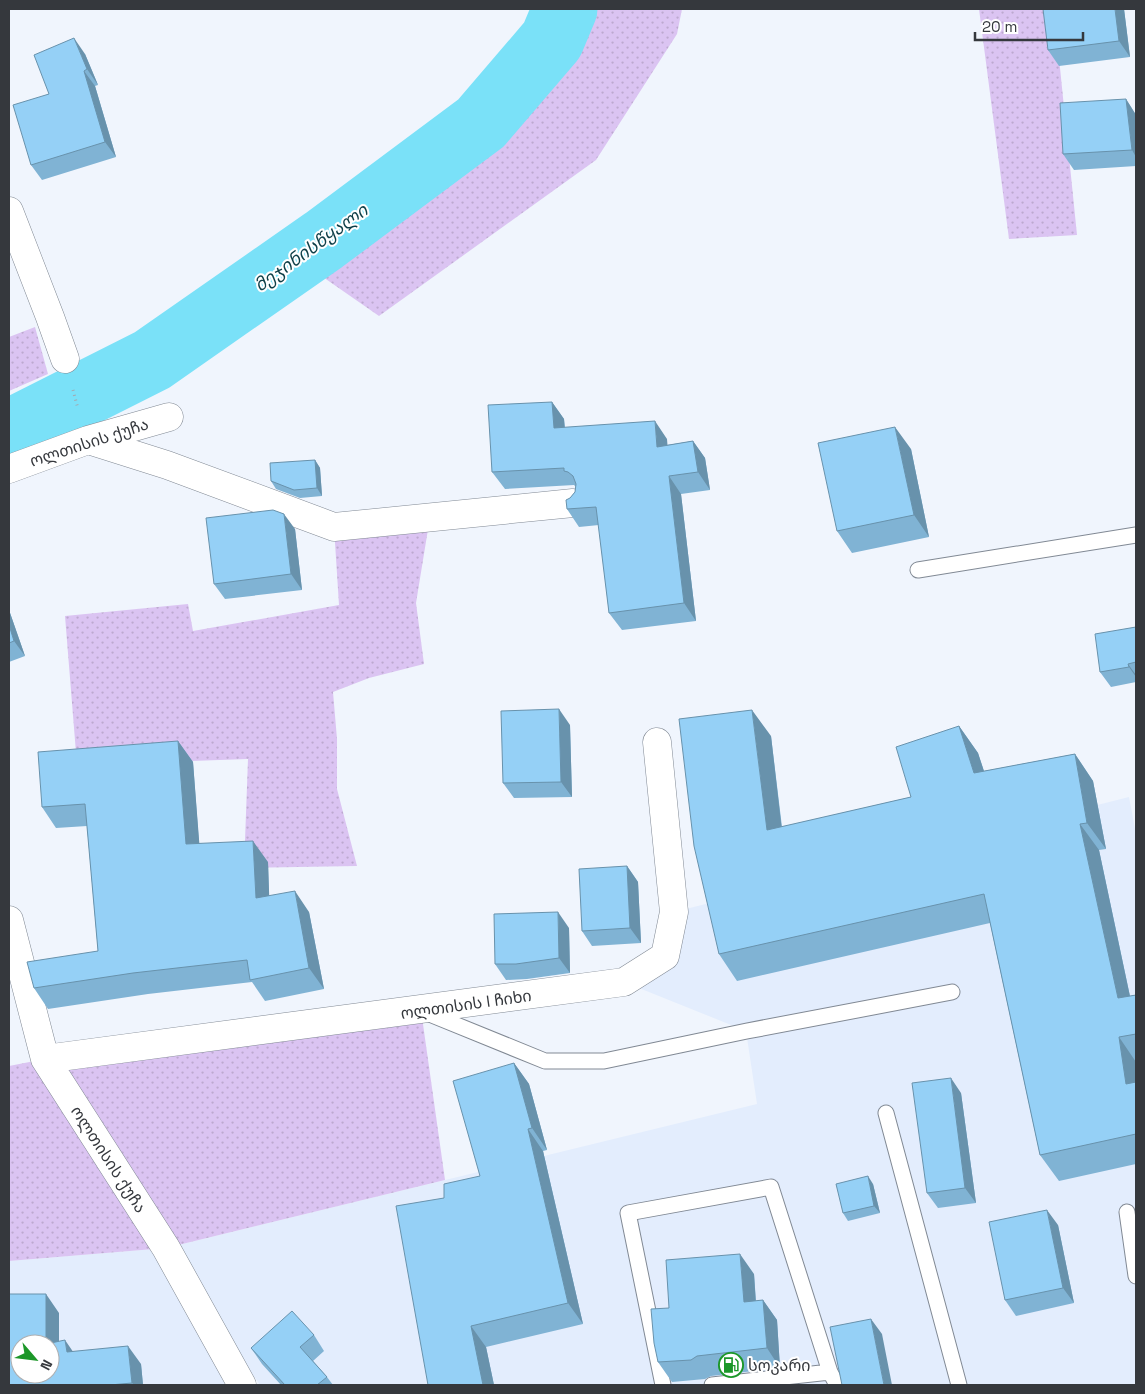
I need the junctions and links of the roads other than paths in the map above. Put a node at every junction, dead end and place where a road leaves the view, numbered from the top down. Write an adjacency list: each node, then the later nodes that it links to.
1 (9, 211): 2 (street)
2 (68, 371)
3 (169, 417): 4 (street, ოლთისის ქუჩა)
4 (84, 428): 5 (street, ოლთისის ქუჩა); 6 (street)
5 (9, 469)
6 (573, 503)
7 (1136, 535): 8 (lane)
8 (918, 570)
9 (657, 742): 12 (street, ოლთისის I ჩიხი)
10 (9, 920): 13 (street, ოლთისის ქუჩა)
11 (952, 992): 12 (lane)
12 (421, 1010): 13 (street, ოლთისის I ჩიხი)
13 (45, 1059): 18 (street, ოლთისის ქუჩა)
14 (886, 1113): 21 (lane)
15 (1127, 1212): 16 (lane)
16 (1136, 1276)
17 (833, 1379): 19 (lane); 20 (lane)
18 (242, 1385)
19 (663, 1385)
20 (712, 1385)
21 (959, 1385)

